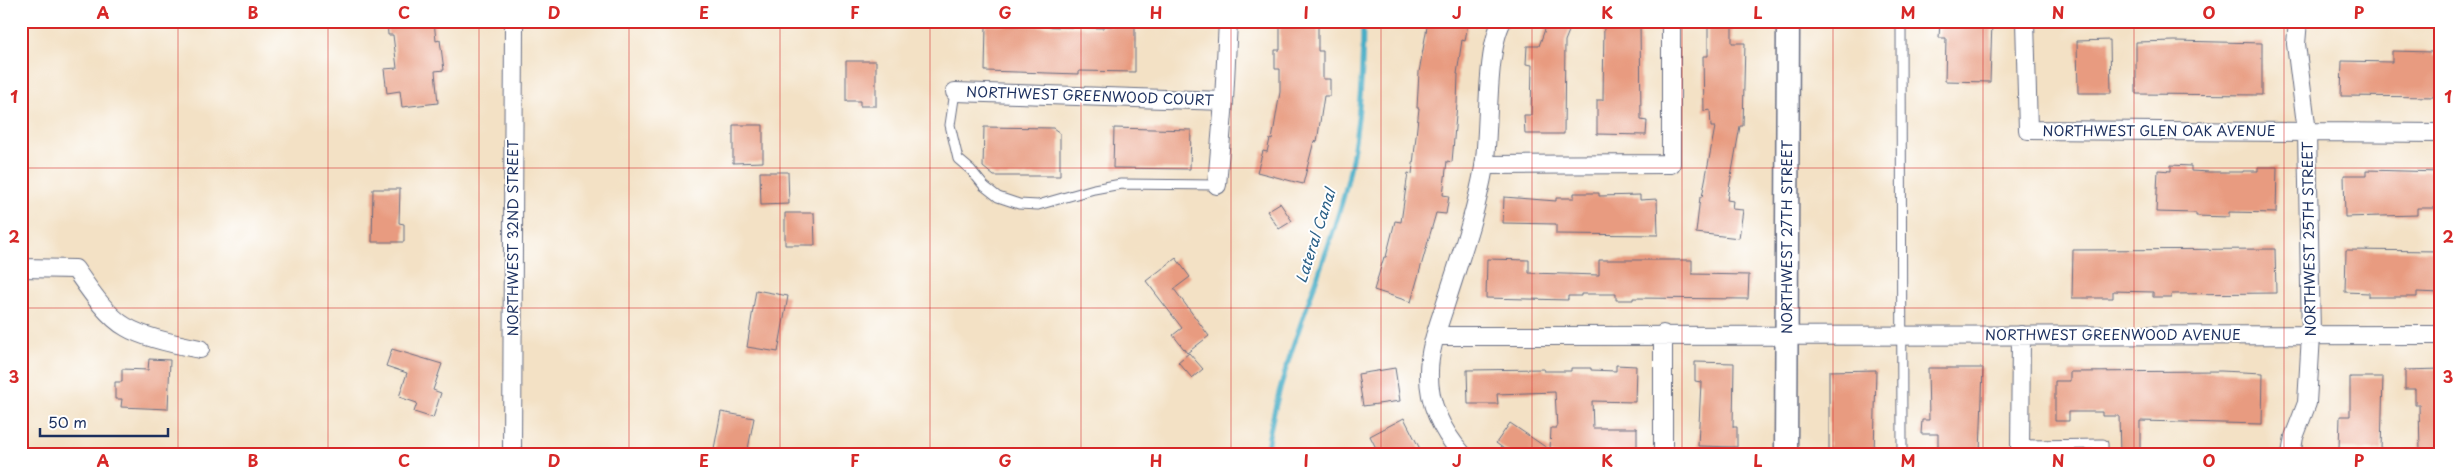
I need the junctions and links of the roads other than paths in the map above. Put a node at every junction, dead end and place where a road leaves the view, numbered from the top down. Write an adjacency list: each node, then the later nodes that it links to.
1 (514, 21): 25 (street, NORTHWEST 32ND STREET)
2 (1228, 21): 10 (street)
3 (1502, 21): 13 (street)
4 (1671, 21): 13 (street)
5 (1788, 21): 17 (street, NORTHWEST 27TH STREET)
6 (1901, 21): 18 (lane)
7 (2025, 21): 11 (street, NORTHWEST GLEN OAK AVENUE)
8 (2298, 21): 11 (street, NORTHWEST 25TH STREET)
9 (955, 92): 10 (street, NORTHWEST GREENWOOD COURT); 14 (lane)
10 (1224, 101): 14 (street)
11 (2307, 132): 12 (street, NORTHWEST GLEN OAK AVENUE); 20 (street, NORTHWEST 25TH STREET)
12 (2441, 133)
13 (1484, 165): 22 (street)
14 (1216, 185)
15 (21, 268): 23 (street)
16 (1663, 334): 17 (street, NORTHWEST GREENWOOD AVENUE); 22 (street, NORTHWEST GREENWOOD AVENUE); 27 (street)
17 (1786, 335): 18 (street, NORTHWEST GREENWOOD AVENUE); 28 (street, NORTHWEST 27TH STREET)
18 (1903, 335): 19 (street, NORTHWEST GREENWOOD AVENUE); 29 (lane)
19 (2021, 335): 20 (street, NORTHWEST GREENWOOD AVENUE); 24 (street)
20 (2312, 335): 21 (street, NORTHWEST GREENWOOD AVENUE); 31 (street, NORTHWEST 25TH STREET)
21 (2441, 335)
22 (1435, 336): 26 (street)
23 (200, 349)
24 (2020, 449): 30 (lane)
25 (512, 454)
26 (1462, 454)
27 (1663, 454)
28 (1786, 454)
29 (1902, 454)
30 (2104, 454)
31 (2291, 454)

